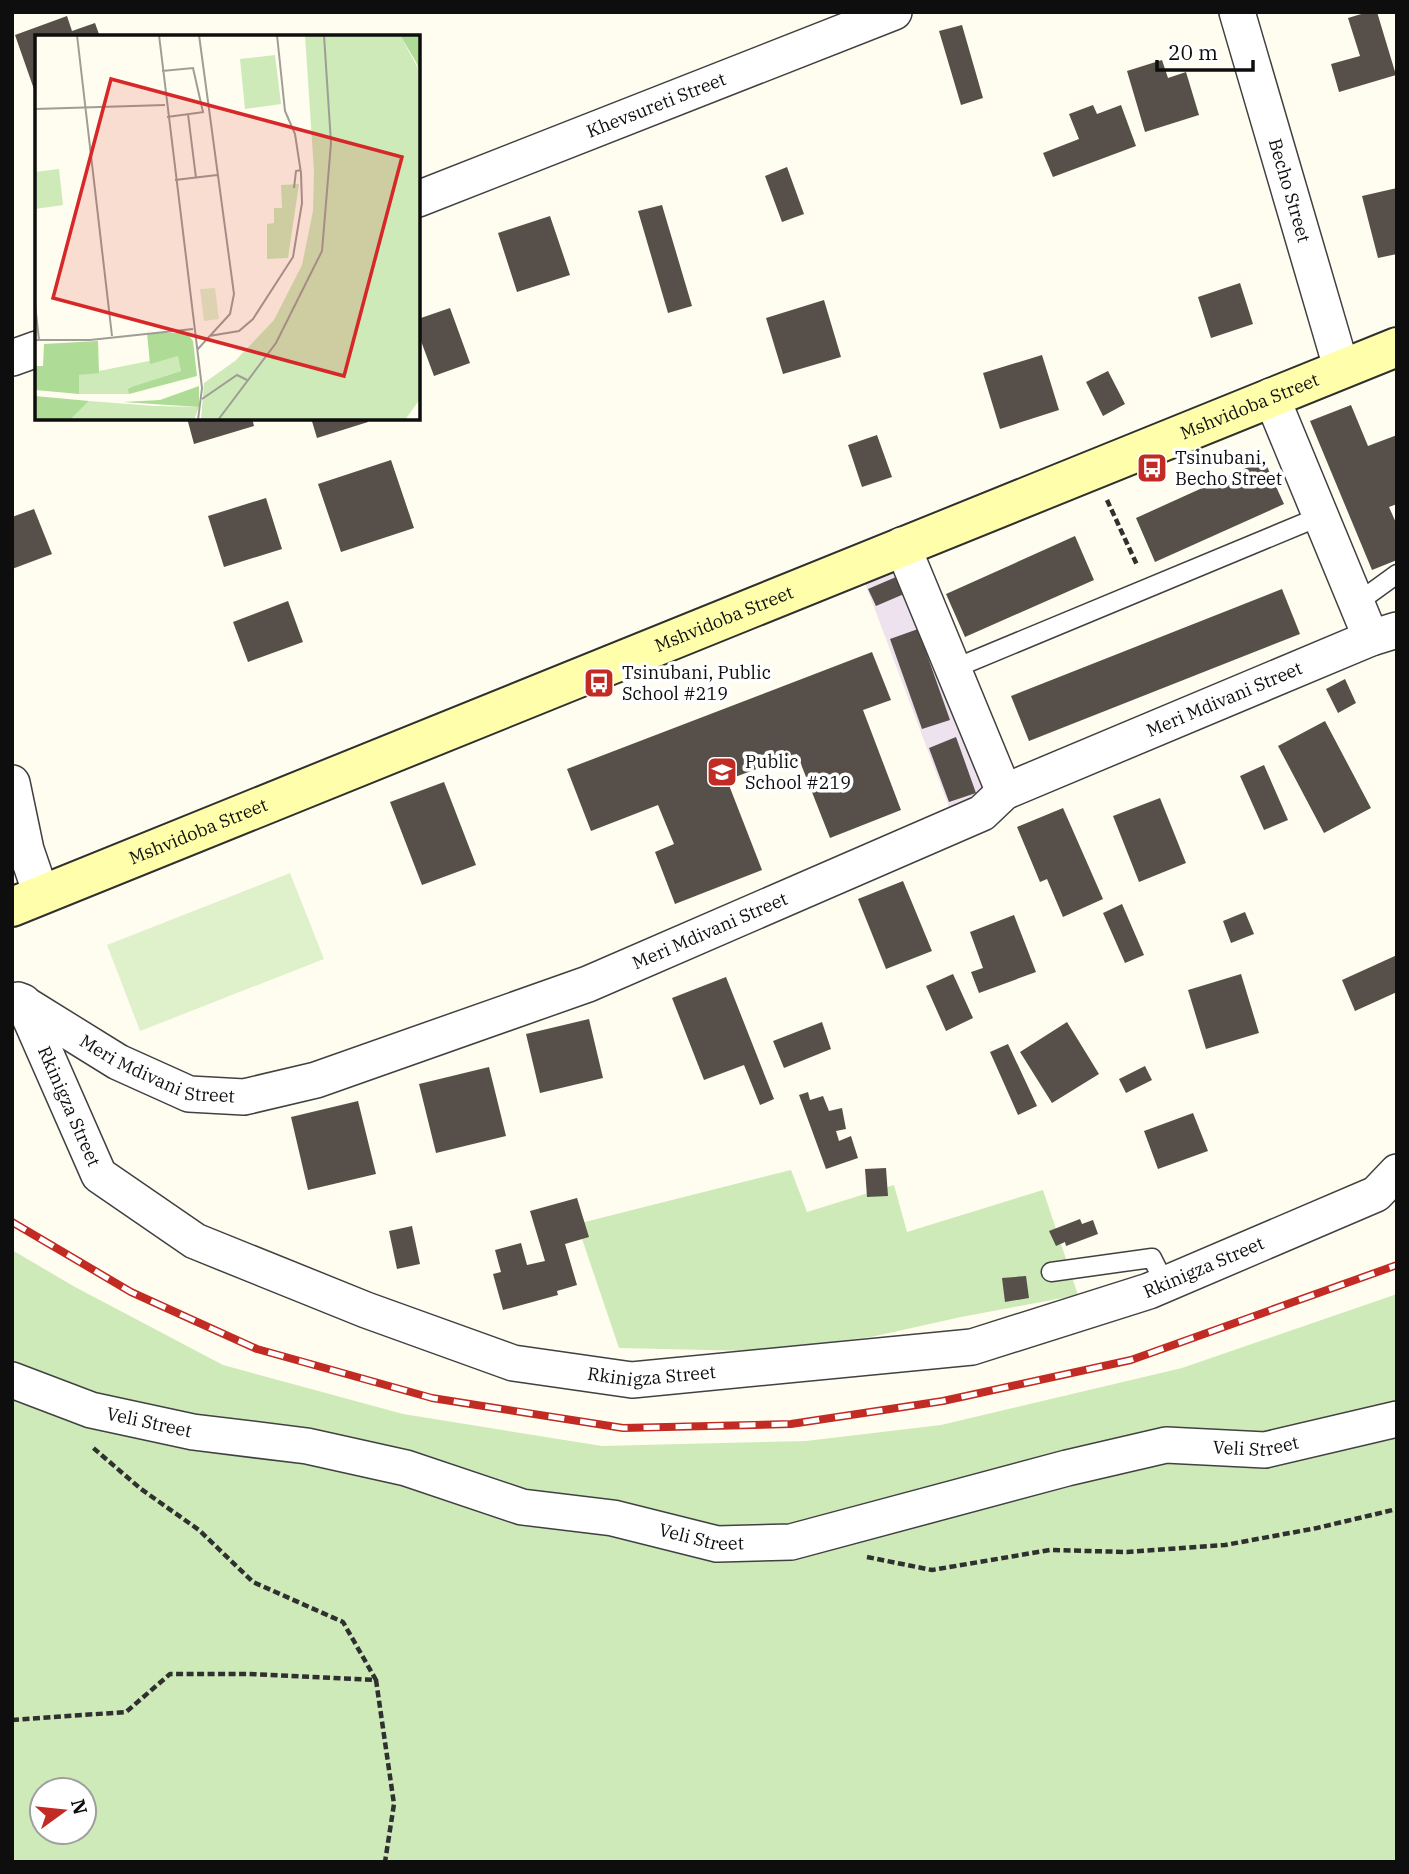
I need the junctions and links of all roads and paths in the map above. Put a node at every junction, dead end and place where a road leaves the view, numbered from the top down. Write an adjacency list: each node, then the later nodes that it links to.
1 (894, 12): 3 (street, Khevsureti Street)
2 (1237, 12): 7 (street, Becho Street)
3 (420, 198)
4 (1397, 346): 7 (street, Mshvidoba Street)
5 (35, 350): 6 (street)
6 (12, 358)
7 (1341, 368): 8 (street, Mshvidoba Street)
8 (1271, 396): 9 (street, Mshvidoba Street); 10 (street)
9 (1093, 468): 11 (street, Mshvidoba Street); 13 (path)
10 (1321, 516): 13 (lane); 14 (street)
11 (902, 545): 16 (street); 19 (street, Mshvidoba Street)
12 (1397, 574): 14 (lane)
13 (1147, 588): 16 (lane)
14 (1357, 603): 15 (street)
15 (1384, 634): 18 (street, Meri Mdivani Street)
16 (953, 669): 18 (street)
17 (12, 783): 19 (street)
18 (1004, 792): 20 (street, Meri Mdivani Street)
19 (26, 901)
20 (18, 1000): 23 (street, Rkinigza Street)
21 (1397, 1172): 23 (street, Rkinigza Street)
22 (1051, 1272): 23 (lane)
23 (1165, 1284)
24 (12, 1380): 25 (street, Veli Street)
25 (63, 1401): 26 (street, Veli Street); 29 (path)
26 (1397, 1419)
27 (1397, 1509): 28 (path)
28 (855, 1555)
29 (376, 1681): 30 (path); 31 (path)
30 (12, 1720)
31 (385, 1862)

